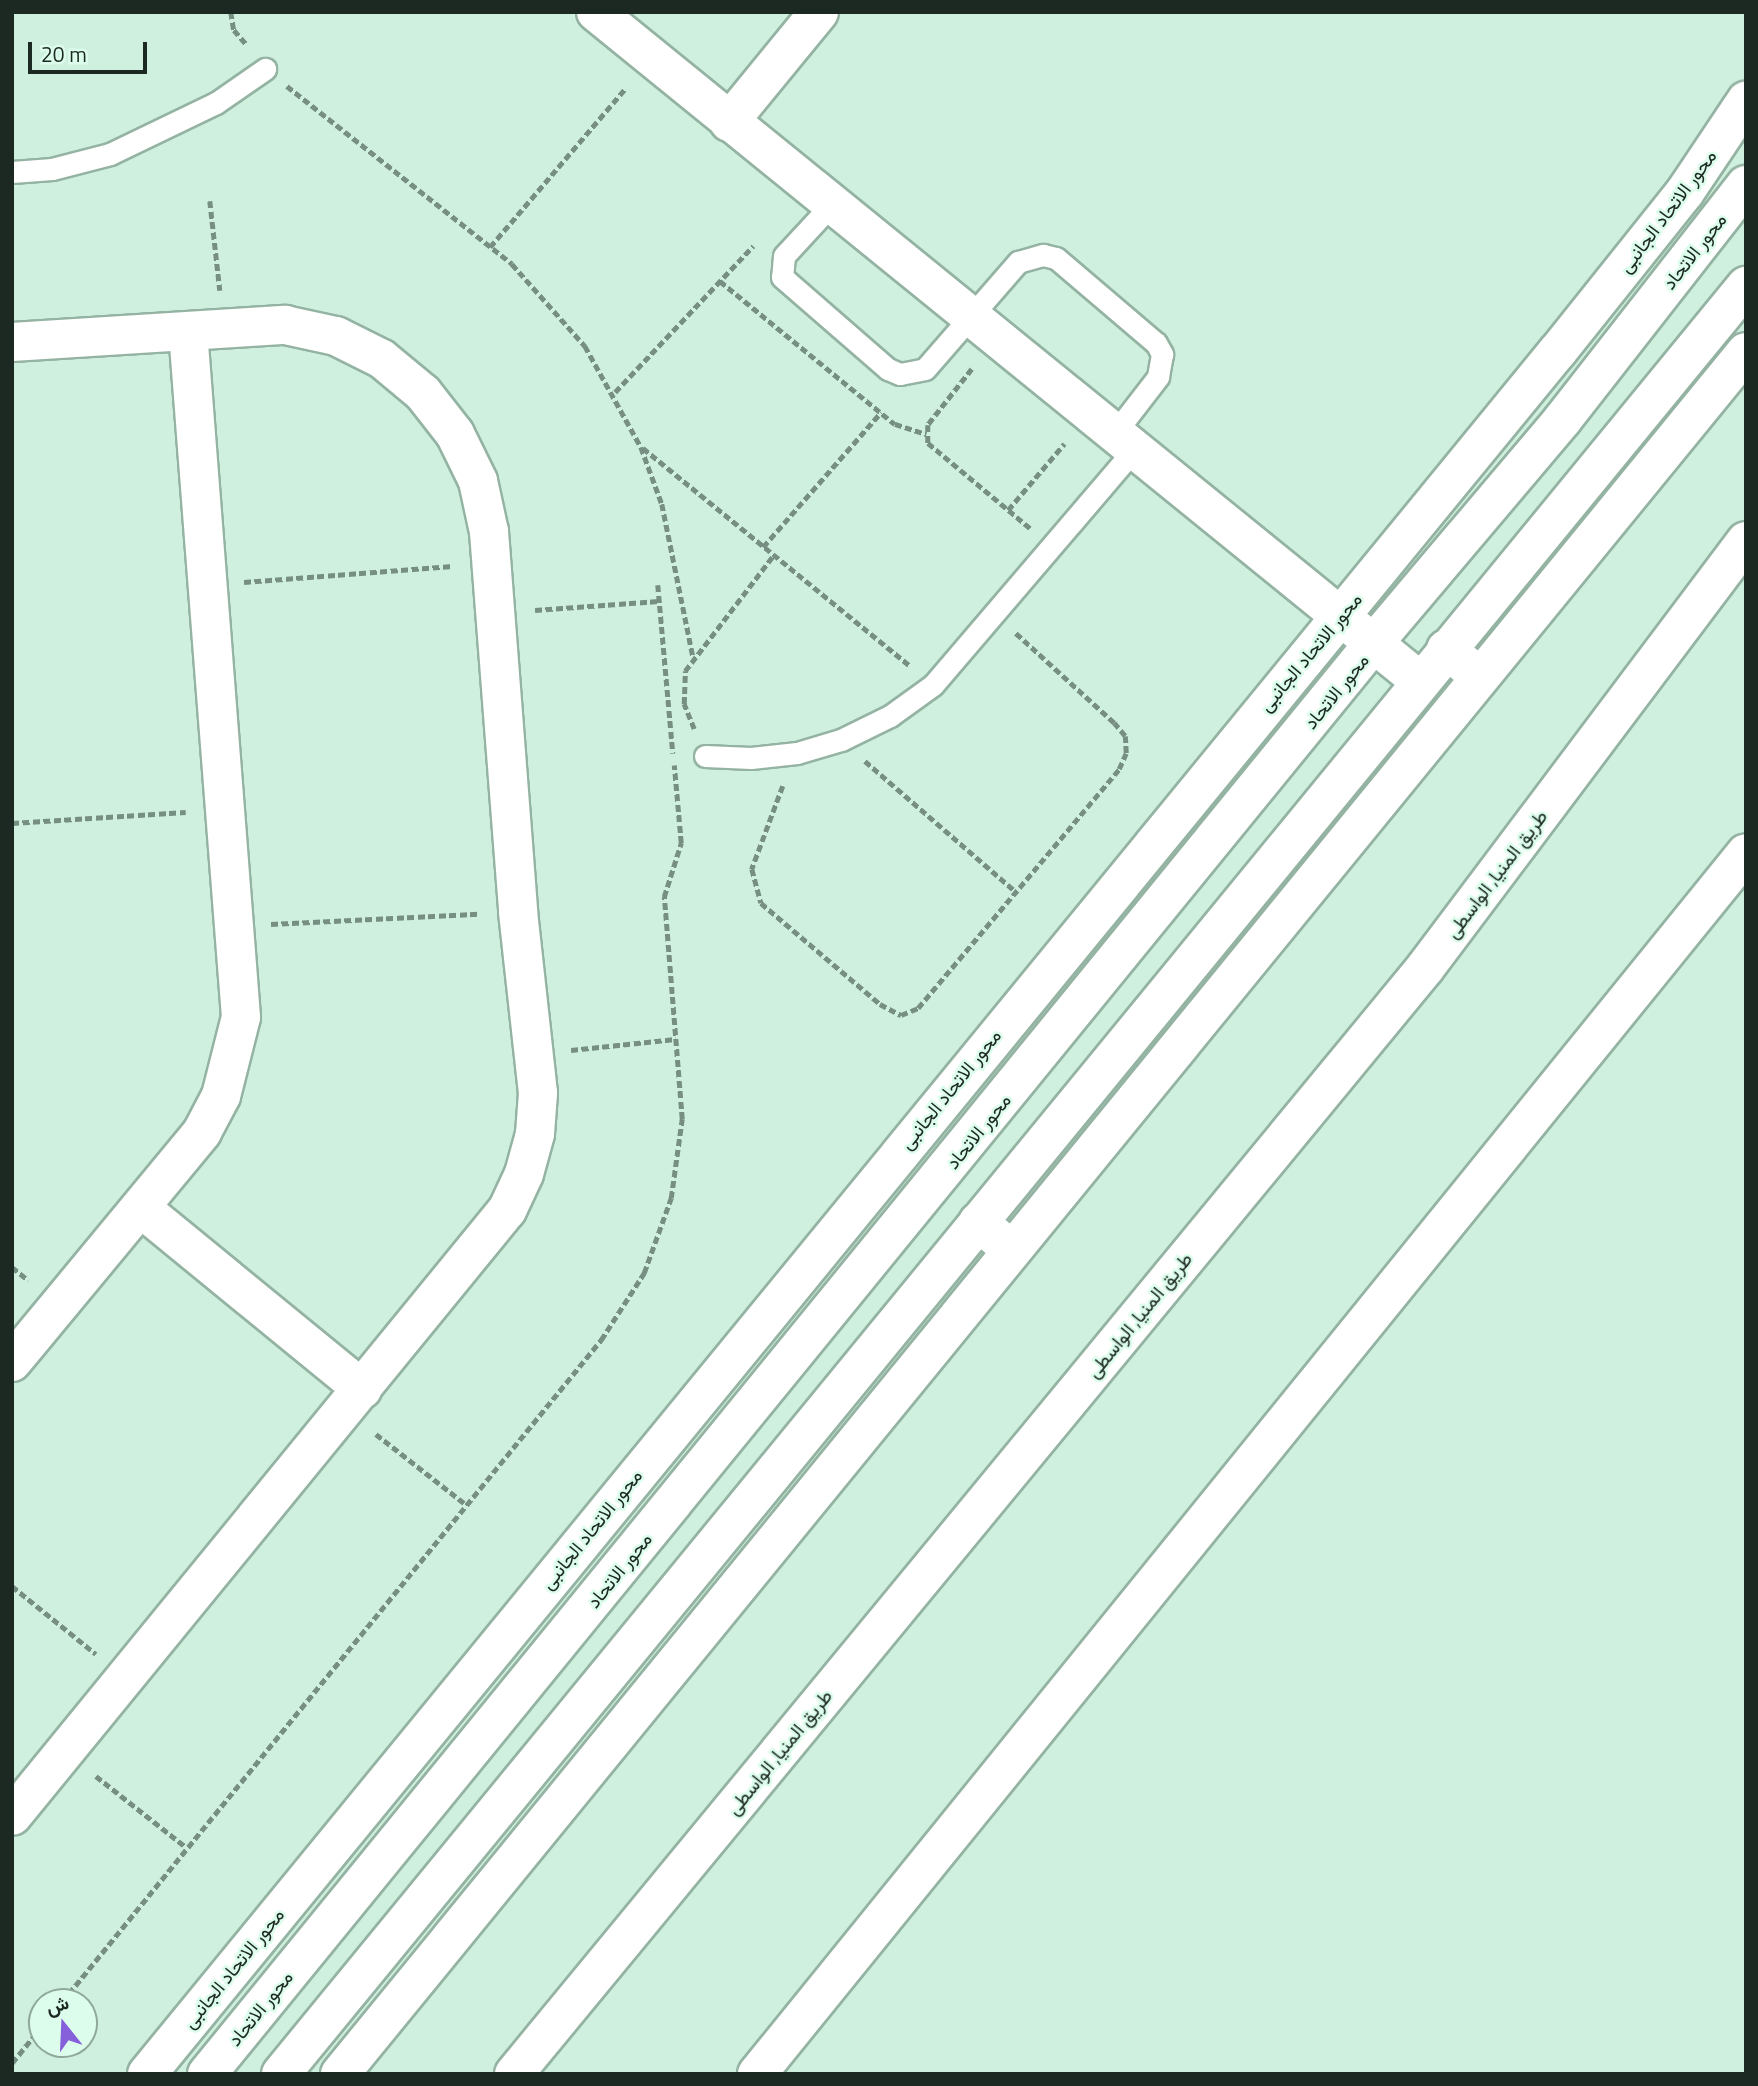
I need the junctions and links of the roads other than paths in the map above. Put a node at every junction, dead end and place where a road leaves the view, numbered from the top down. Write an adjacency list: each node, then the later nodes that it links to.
1 (596, 12): 5 (street)
2 (819, 12): 5 (street)
3 (265, 69): 6 (lane)
4 (1746, 101): 16 (street, محور الاتحاد الجانبى)
5 (729, 122): 8 (street)
6 (12, 172)
7 (1746, 185): 17 (street, محور الاتحاد)
8 (831, 205): 10 (street); 10 (lane)
9 (1746, 286): 18 (street)
10 (983, 328): 14 (street); 14 (lane)
11 (206, 330): 12 (street); 23 (street); 27 (street)
12 (12, 342)
13 (1746, 352): 19 (street)
14 (1113, 433): 16 (street); 21 (lane)
15 (1746, 541): 33 (street, طريق المنيا, الواسطى)
16 (1340, 616): 17 (street); 29 (street, محور الاتحاد الجانبى)
17 (1373, 644): 20 (street); 30 (street, محور الاتحاد)
18 (1446, 649): 19 (street); 20 (street)
19 (1479, 676): 25 (street)
20 (1420, 681): 24 (street)
21 (705, 756)
22 (1746, 853): 34 (street)
23 (141, 1208): 26 (street); 27 (street)
24 (978, 1222): 25 (street); 31 (street)
25 (1012, 1250): 32 (street)
26 (12, 1363)
27 (354, 1399): 28 (street)
28 (12, 1816)
29 (147, 2074)
30 (207, 2074)
31 (281, 2074)
32 (340, 2074)
33 (514, 2074)
34 (757, 2074)

